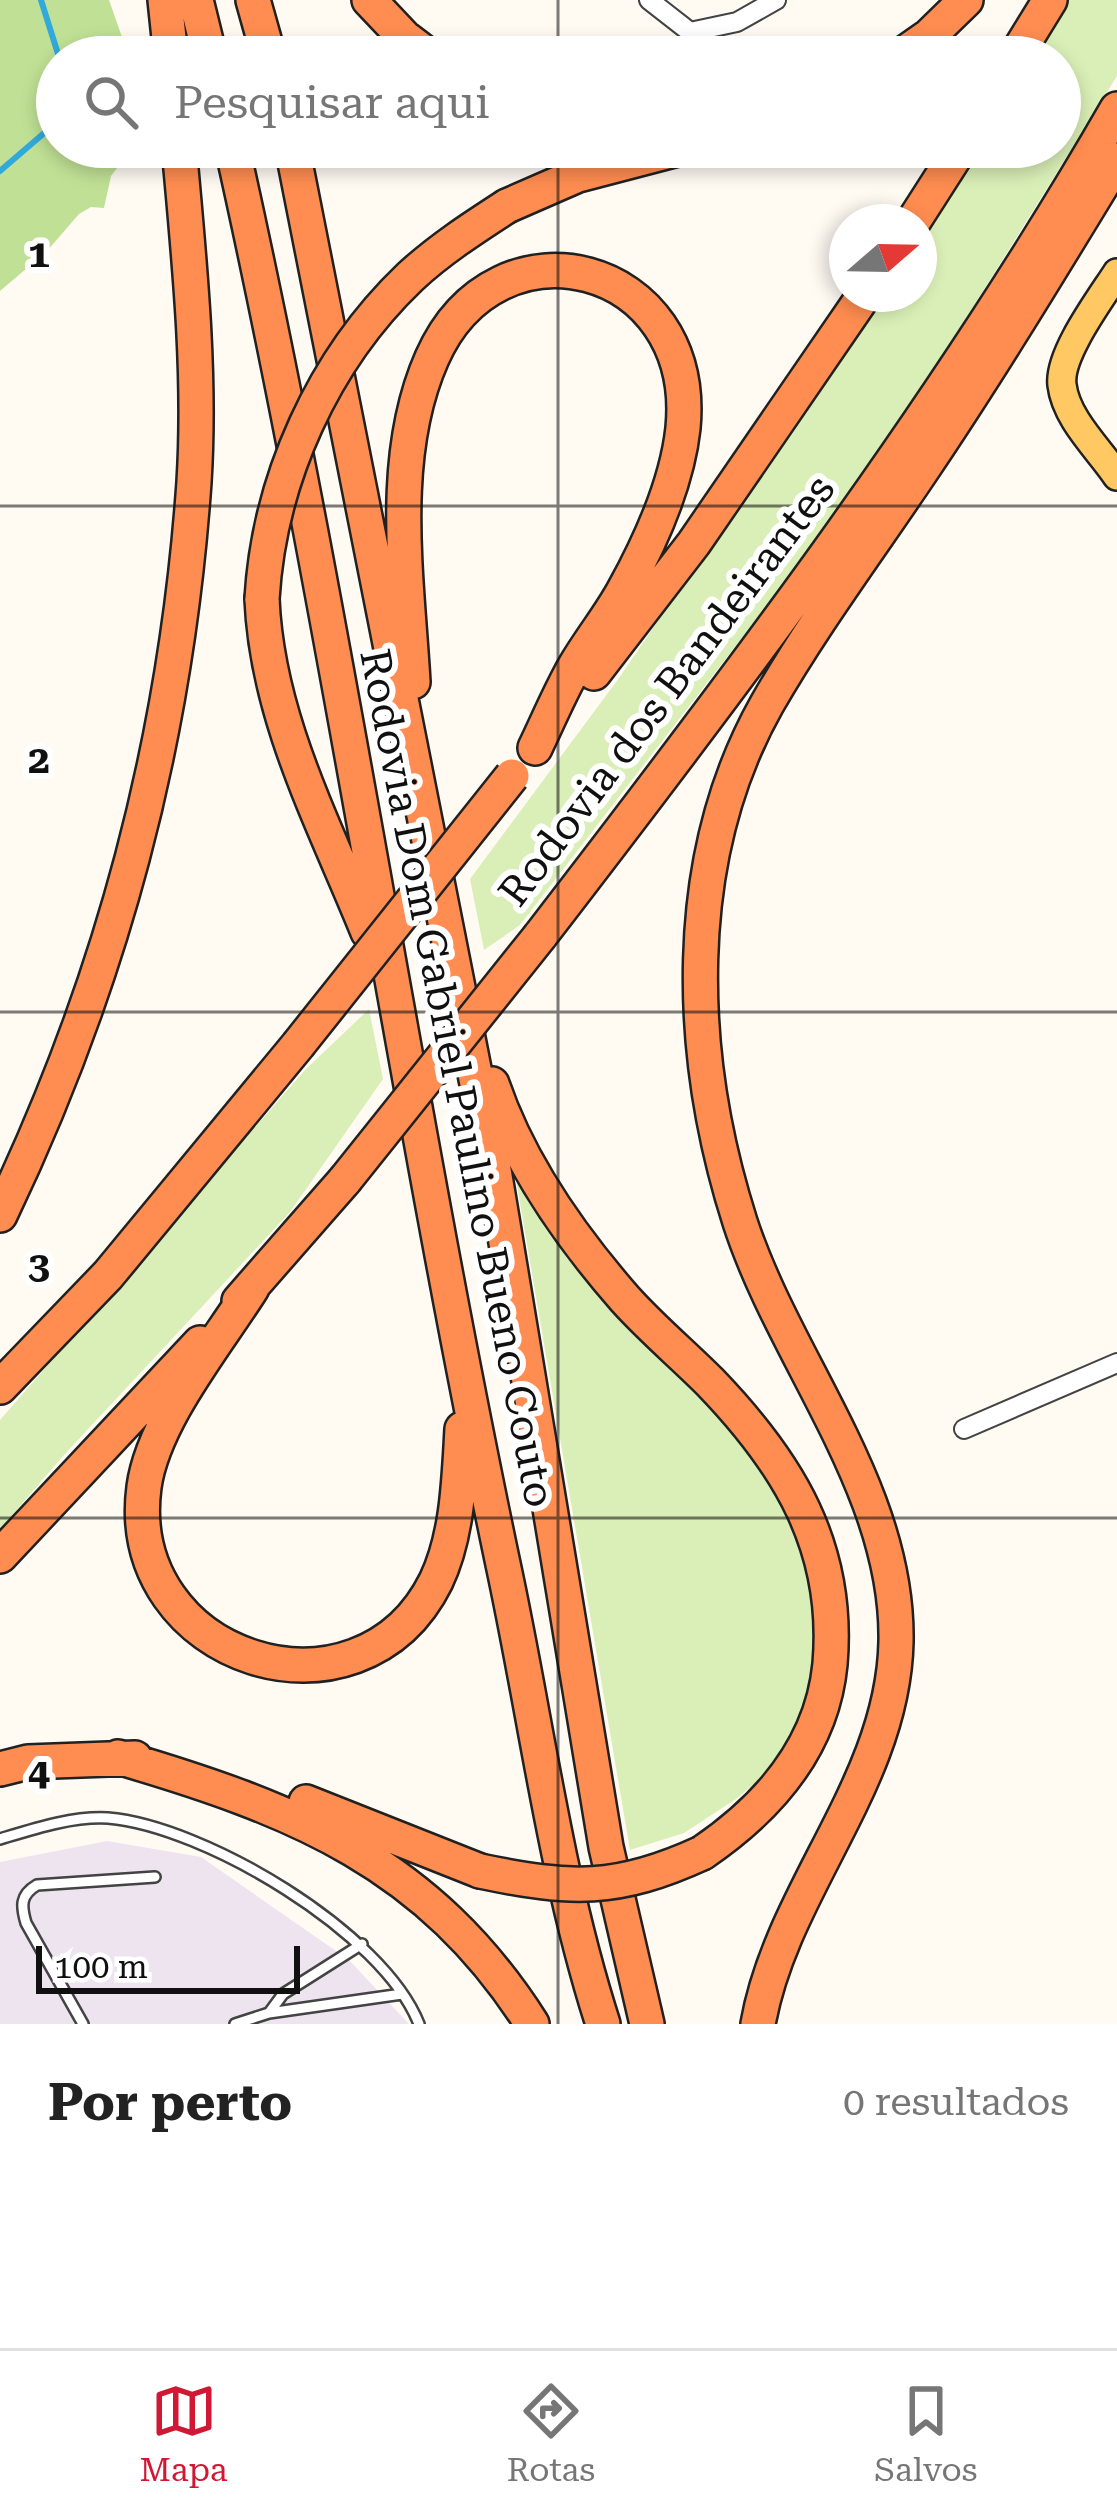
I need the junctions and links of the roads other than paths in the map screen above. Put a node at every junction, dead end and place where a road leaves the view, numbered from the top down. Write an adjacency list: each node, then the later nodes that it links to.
1 (165, 0): 9 (highway)
2 (196, 0): 10 (highway)
3 (253, 0): 11 (highway)
4 (369, 0): 12 (highway)
5 (649, 0): 6 (street)
6 (776, 0)
7 (966, 0): 13 (highway)
8 (1050, 0): 14 (highway)
9 (168, 36)
10 (205, 36)
11 (263, 36)
12 (402, 36)
13 (928, 36)
14 (1029, 36)
15 (1117, 109): 31 (highway, Rodovia dos Bandeirantes, bridge)
16 (1117, 160): 50 (highway)
17 (181, 168): 30 (highway)
18 (236, 168): 29 (highway, Rodovia Dom Gabriel Paulino Bueno Couto)
19 (296, 168): 27 (highway, Rodovia Dom Gabriel Paulino Bueno Couto)
20 (608, 168): 29 (highway, bridge)
21 (948, 168): 22 (highway)
22 (925, 204)
23 (1117, 273): 25 (main road)
24 (853, 312): 26 (highway, Rodovia dos Bandeirantes)
25 (1117, 476)
26 (535, 748): 27 (highway); 34 (highway, Rodovia dos Bandeirantes, bridge)
27 (420, 809): 28 (highway, Rodovia Dom Gabriel Paulino Bueno Couto)
28 (451, 958): 37 (highway, bridge); 49 (highway, Rodovia Dom Gabriel Paulino Bueno Couto)
29 (393, 992): 33 (highway, Rodovia Dom Gabriel Paulino Bueno Couto)
30 (0, 1215)
31 (252, 1288): 33 (highway); 36 (highway, Rodovia dos Bandeirantes)
32 (1117, 1363): 35 (street)
33 (466, 1385): 48 (highway, Rodovia Dom Gabriel Paulino Bueno Couto)
34 (0, 1387)
35 (964, 1429)
36 (0, 1556)
37 (118, 1756): 38 (highway); 47 (highway)
38 (0, 1769)
39 (0, 1839): 41 (lane)
40 (155, 1877): 44 (lane)
41 (362, 1944): 42 (lane); 43 (lane)
42 (403, 1994): 43 (lane); 46 (lane)
43 (269, 2013): 45 (lane)
44 (82, 2024)
45 (235, 2024)
46 (418, 2024)
47 (532, 2024)
48 (603, 2024)
49 (647, 2024)
50 (758, 2024)

